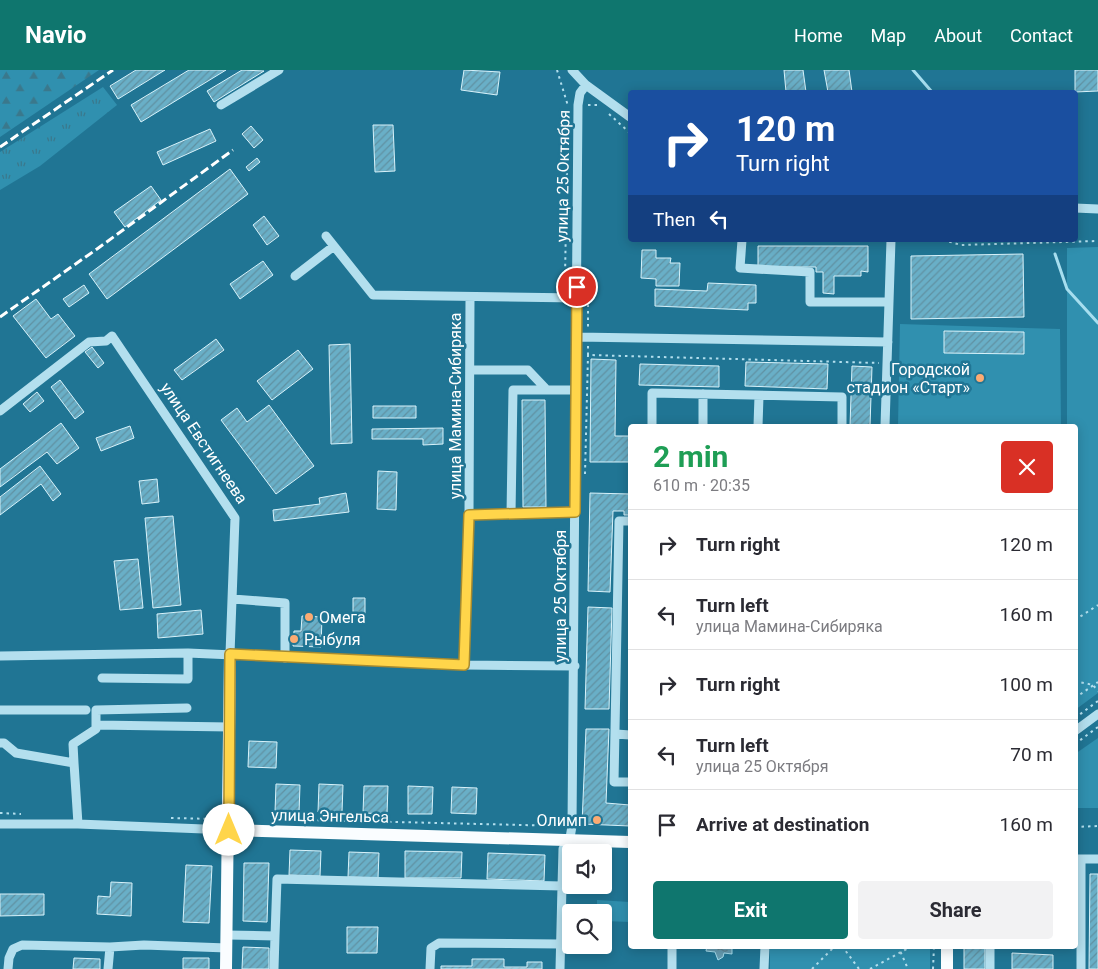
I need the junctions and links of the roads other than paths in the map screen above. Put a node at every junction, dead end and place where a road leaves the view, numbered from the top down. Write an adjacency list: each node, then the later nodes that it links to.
1 (279, 70): 4 (street)
2 (572, 70): 3 (street)
3 (586, 85): 5 (street); 14 (street, улица 25 Октября)
4 (221, 105)
5 (628, 116)
6 (1078, 208): 7 (street)
7 (1098, 210)
8 (326, 236): 11 (street)
9 (742, 242): 15 (street)
10 (892, 242): 15 (street)
11 (334, 246): 12 (street); 13 (street)
12 (294, 276)
13 (470, 298): 14 (street); 18 (street, улица Мамина-Сибиряка)
14 (577, 298): 16 (street, улица 25 Октября)
15 (888, 302): 17 (street)
16 (577, 337): 17 (street); 20 (street, улица 25 Октября)
17 (888, 342): 28 (street)
18 (470, 370): 19 (street); 31 (street, улица Мамина-Сибиряка)
19 (547, 390): 20 (street); 30 (street)
20 (576, 390): 29 (street, улица 25 Октября)
21 (703, 394): 22 (street); 24 (street); 25 (street)
22 (759, 396): 26 (street); 27 (street)
23 (0, 411): 33 (street, улица Евстигнеева)
24 (652, 424)
25 (703, 424)
26 (758, 424)
27 (842, 424)
28 (886, 424)
29 (575, 512): 30 (street); 39 (street, улица 25 Октября)
30 (511, 514): 31 (street)
31 (469, 515): 38 (street, улица Мамина-Сибиряка)
32 (628, 521): 48 (street)
33 (233, 599): 35 (street, улица Евстигнеева); 37 (street)
34 (188, 653): 35 (street); 36 (street); 40 (street)
35 (230, 654): 37 (street); 46 (main road, улица Евстигнеева)
36 (0, 656)
37 (285, 658): 38 (street)
38 (464, 665): 39 (street)
39 (575, 666): 56 (street, улица 25 Октября)
40 (102, 678)
41 (187, 708): 45 (street)
42 (0, 710): 43 (street)
43 (86, 710)
44 (1098, 714): 47 (street)
45 (96, 726): 46 (street); 51 (street)
46 (230, 727): 55 (main road, улица Евстигнеева)
47 (1078, 729)
48 (616, 734): 49 (street); 52 (street)
49 (628, 734)
50 (0, 743): 51 (street)
51 (74, 763): 54 (street)
52 (628, 782)
53 (0, 824): 54 (street, улица Энгельса)
54 (78, 824): 55 (street, улица Энгельса)
55 (229, 830): 56 (main road, улица Энгельса); 62 (main road, улица Евстигнеева)
56 (570, 838): 57 (main road, улица Энгельса); 58 (street, улица 25 Октября)
57 (628, 842)
58 (566, 844)
59 (1078, 859): 60 (street); 81 (street)
60 (1098, 859)
61 (562, 886): 63 (street); 64 (street, улица 25 Октября)
62 (227, 934): 63 (street); 66 (main road, улица Евстигнеева)
63 (275, 936): 74 (street)
64 (560, 944): 75 (street); 76 (street, улица 25 Октября)
65 (110, 947): 66 (street); 71 (street); 72 (street)
66 (227, 948): 73 (main road, улица Евстигнеева)
67 (672, 949): 77 (street)
68 (765, 949): 78 (street)
69 (947, 949): 79 (main road)
70 (990, 949): 80 (street)
71 (8, 969)
72 (108, 969)
73 (226, 969)
74 (274, 969)
75 (430, 969)
76 (560, 969)
77 (672, 969)
78 (764, 969)
79 (947, 969)
80 (990, 969)
81 (1081, 969)

